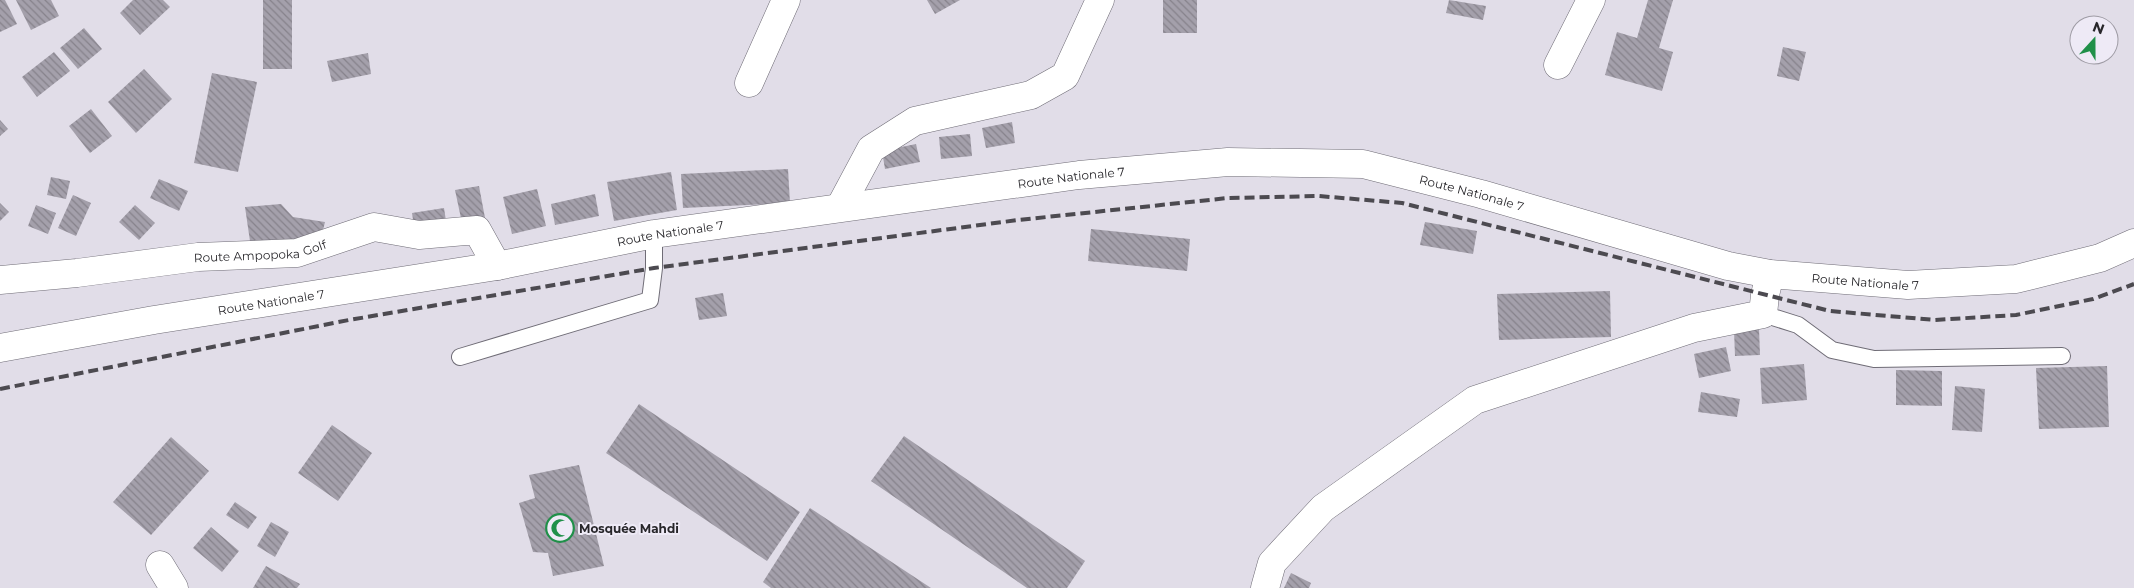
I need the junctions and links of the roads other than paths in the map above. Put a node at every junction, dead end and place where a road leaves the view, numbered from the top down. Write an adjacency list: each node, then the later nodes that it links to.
1 (786, 0): 5 (main road)
2 (1100, 0): 6 (main road)
3 (1591, 0): 4 (main road)
4 (1558, 65)
5 (749, 84)
6 (840, 207): 7 (main road, Route Nationale 7); 10 (main road, Route Nationale 7)
7 (654, 234): 9 (main road, Route Nationale 7); 15 (lane)
8 (2134, 243): 10 (main road, Route Nationale 7)
9 (497, 266): 11 (main road, Route Ampopoka Golf); 13 (main road, Route Nationale 7)
10 (1770, 274): 12 (main road)
11 (0, 280)
12 (1763, 314): 14 (lane); 18 (main road)
13 (0, 348)
14 (2062, 356)
15 (460, 357)
16 (160, 565): 17 (main road)
17 (174, 588)
18 (1265, 588)

